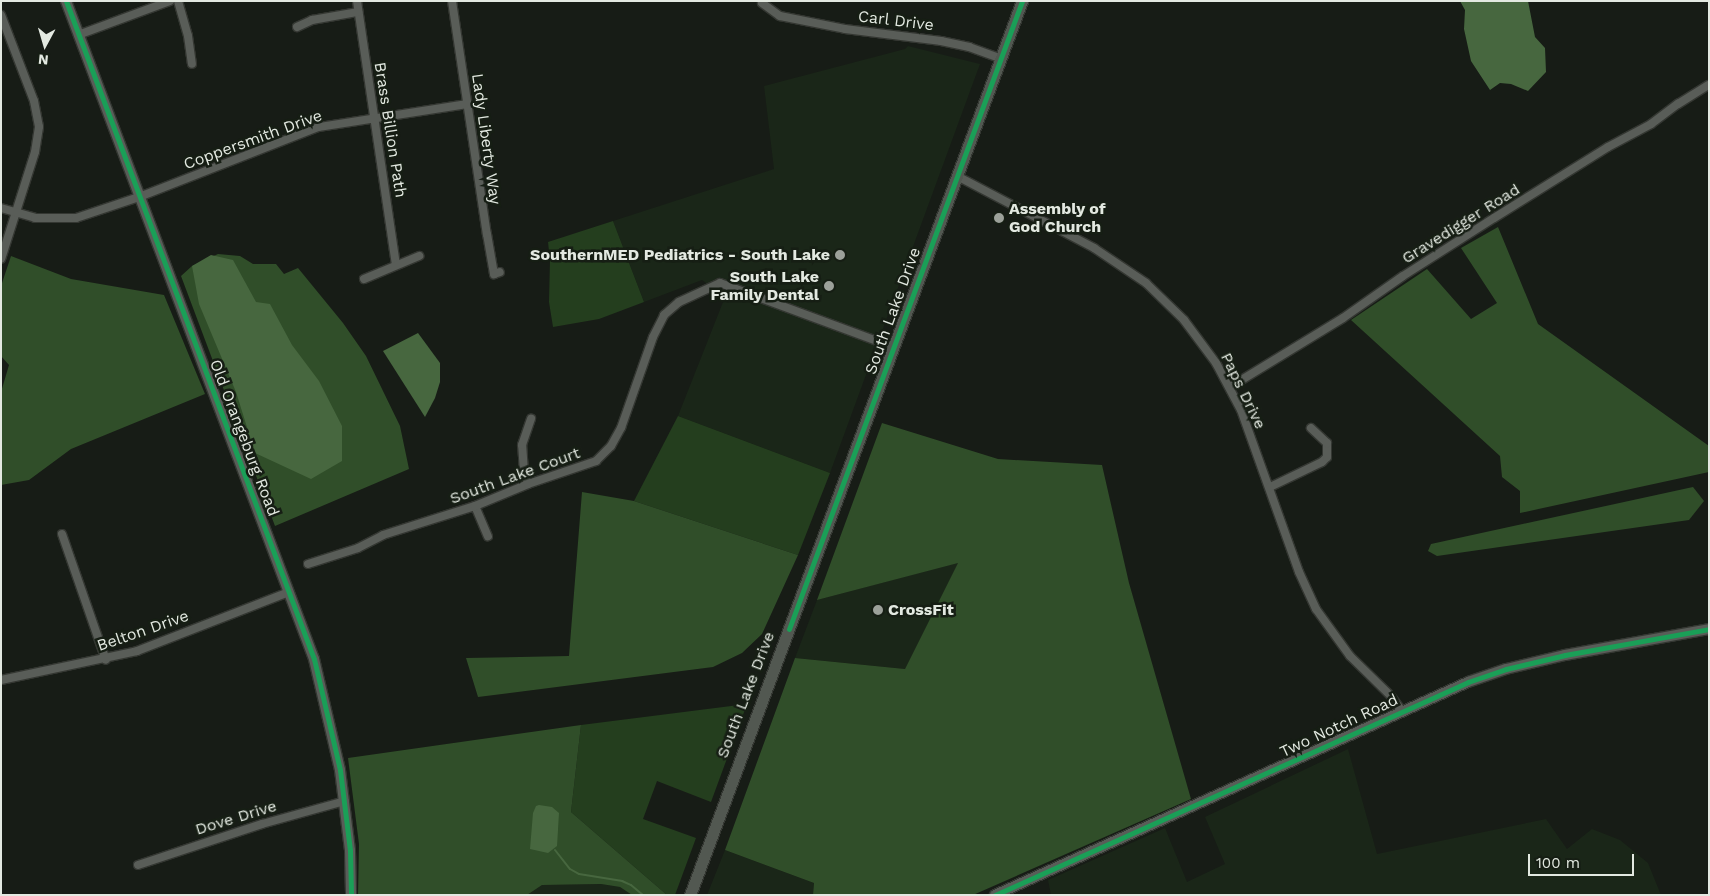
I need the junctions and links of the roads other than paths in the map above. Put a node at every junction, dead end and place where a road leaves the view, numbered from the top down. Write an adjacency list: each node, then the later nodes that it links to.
1 (66, 1): 11 (street, Old Orangeburg Road)
2 (170, 1): 11 (street)
3 (178, 1): 13 (street)
4 (357, 1): 8 (street, Brass Billion Path)
5 (452, 1): 15 (street, Lady Liberty Way)
6 (1022, 1): 12 (main road, South Lake Drive)
7 (762, 3): 12 (street, Carl Drive)
8 (358, 12): 10 (street); 16 (street, Brass Billion Path)
9 (1, 15): 20 (street)
10 (297, 26)
11 (78, 35): 18 (street, Old Orangeburg Road)
12 (1000, 58): 17 (main road, South Lake Drive)
13 (192, 64)
14 (1709, 85): 27 (street, Gravedigger Road)
15 (468, 104): 16 (street, Coppersmith Drive); 24 (street, Lady Liberty Way)
16 (375, 119): 18 (street, Coppersmith Drive); 23 (street, Brass Billion Path)
17 (957, 176): 26 (main road, South Lake Drive); 27 (street, Paps Drive)
18 (139, 197): 20 (street, Coppersmith Drive); 36 (street, Old Orangeburg Road)
19 (1, 208): 20 (street, Coppersmith Drive)
20 (16, 213): 22 (street)
21 (419, 256): 23 (street)
22 (1, 259)
23 (396, 264): 25 (street)
24 (500, 272)
25 (364, 279)
26 (893, 347): 30 (street, South Lake Court); 44 (main road, South Lake Drive)
27 (1230, 388): 31 (street, Paps Drive)
28 (531, 419): 30 (street)
29 (1311, 428): 31 (street)
30 (528, 484): 32 (street, South Lake Court)
31 (1270, 487): 40 (street, Paps Drive)
32 (475, 506): 34 (street); 35 (street, South Lake Court)
33 (62, 534): 38 (street)
34 (488, 536)
35 (308, 564)
36 (289, 592): 38 (street, Belton Drive); 41 (street, Old Orangeburg Road)
37 (1709, 629): 40 (street, Two Notch Road)
38 (106, 660): 39 (street, Belton Drive)
39 (1, 680)
40 (1402, 711): 45 (street, Two Notch Road)
41 (345, 801): 42 (street, Dove Drive); 43 (street, Old Orangeburg Road)
42 (138, 866)
43 (351, 895)
44 (690, 895)
45 (995, 895)

